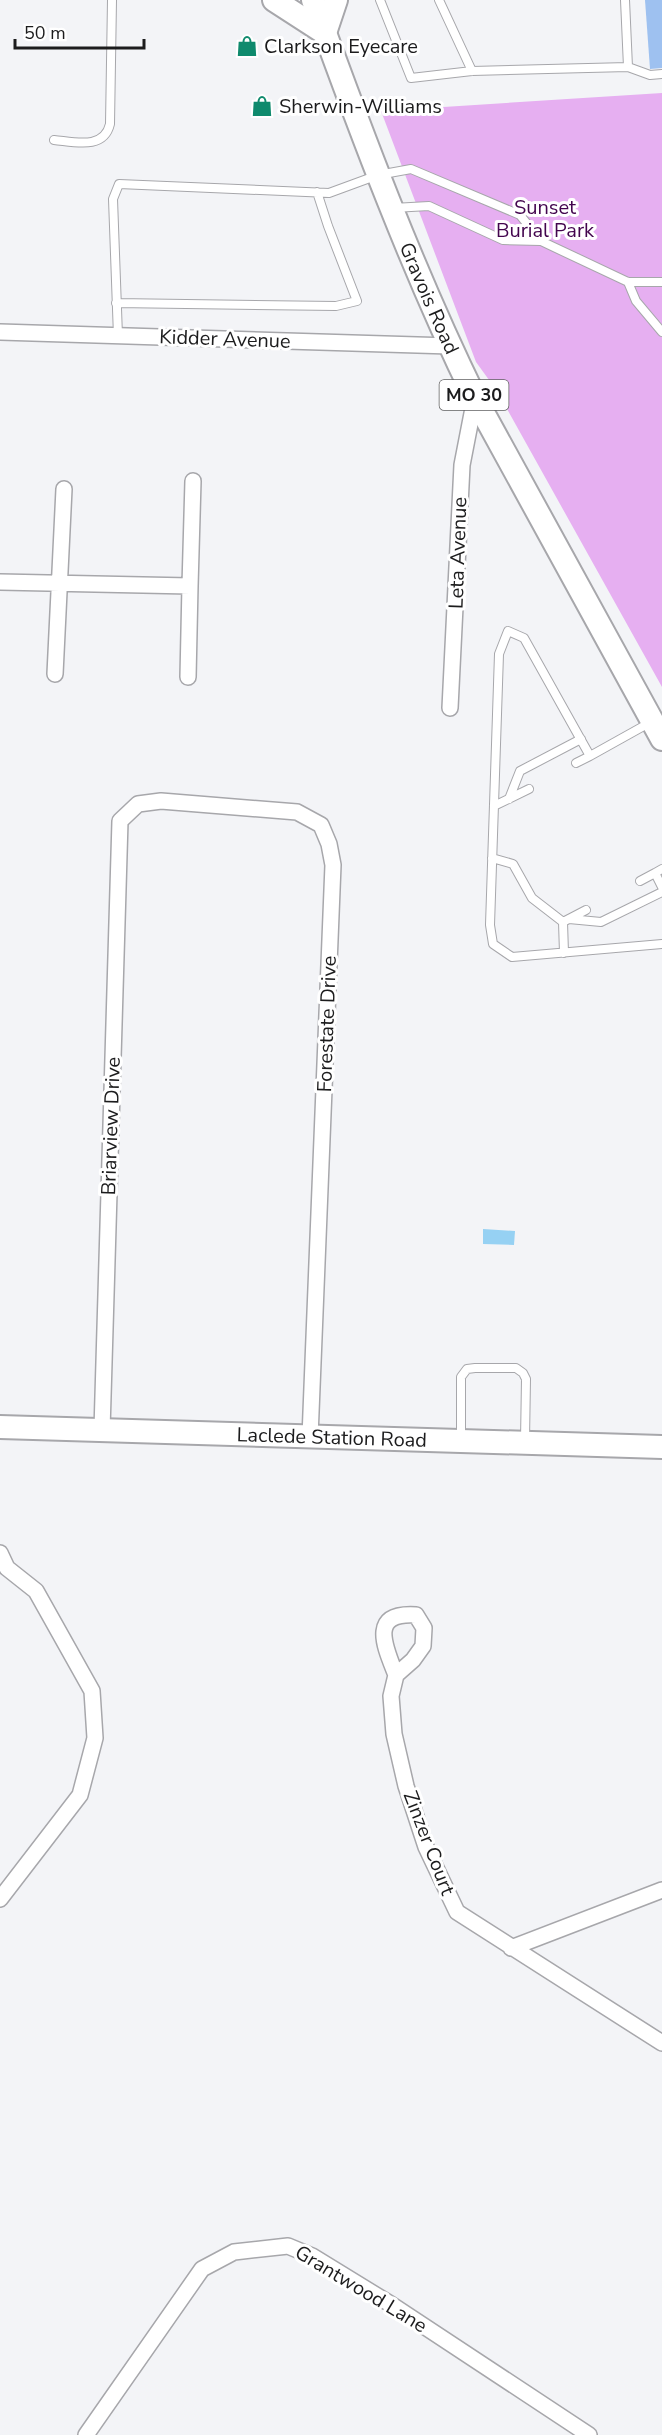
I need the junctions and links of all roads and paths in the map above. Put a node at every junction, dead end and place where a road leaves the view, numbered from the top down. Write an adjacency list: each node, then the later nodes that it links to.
1 (112, 0): 12 (lane)
2 (274, 0): 8 (main road)
3 (313, 0): 8 (main road, Gravois Road / MO 30)
4 (336, 0): 8 (main road)
5 (380, 0): 10 (lane)
6 (439, 0): 10 (lane)
7 (625, 0): 9 (lane)
8 (325, 33): 13 (main road, Gravois Road / MO 30)
9 (628, 67): 10 (lane); 11 (lane)
10 (472, 71)
11 (662, 74)
12 (54, 140)
13 (378, 175): 14 (lane); 15 (main road, Gravois Road / MO 30); 16 (lane)
14 (317, 192): 19 (lane); 19 (lane)
15 (392, 208): 16 (lane); 23 (main road, Gravois Road / MO 30)
16 (541, 241): 17 (lane)
17 (628, 282): 18 (lane); 21 (lane)
18 (662, 282)
19 (116, 303): 22 (lane)
20 (0, 332): 22 (street, Kidder Avenue)
21 (662, 332)
22 (118, 336): 23 (street, Kidder Avenue)
23 (450, 346): 24 (main road, Gravois Road / MO 30)
24 (475, 398): 32 (street, Leta Avenue); 33 (main road, Gravois Road / MO 30)
25 (193, 481): 29 (street)
26 (64, 489): 28 (street)
27 (0, 582): 28 (street)
28 (61, 583): 29 (street); 30 (street)
29 (190, 586): 31 (street)
30 (56, 674)
31 (188, 676)
32 (450, 708)
33 (657, 730): 35 (lane)
34 (580, 739): 35 (lane); 38 (lane); 39 (lane)
35 (590, 756): 36 (lane)
36 (576, 763)
37 (529, 789): 38 (lane)
38 (509, 799): 39 (lane)
39 (494, 806): 41 (lane)
40 (120, 821): 51 (street, Briarview Drive); 52 (street, Forestate Drive)
41 (492, 858): 47 (lane); 49 (lane)
42 (658, 871): 43 (lane); 44 (lane)
43 (640, 881)
44 (662, 887)
45 (662, 892): 47 (lane)
46 (586, 910): 47 (lane)
47 (566, 920): 49 (lane)
48 (662, 944): 49 (lane)
49 (564, 953)
50 (0, 1427): 51 (main road, Laclede Station Road)
51 (102, 1430): 52 (main road, Laclede Station Road)
52 (310, 1437): 53 (main road, Laclede Station Road)
53 (460, 1440): 54 (main road, Laclede Station Road); 54 (lane)
54 (525, 1443): 55 (main road, Laclede Station Road)
55 (662, 1447)
56 (0, 1554): 57 (street)
57 (4, 1567): 60 (street)
58 (396, 1675): 61 (street, Zinzer Court)
59 (662, 1890): 61 (street)
60 (0, 1899)
61 (511, 1947): 62 (street, Zinzer Court)
62 (662, 2043)
63 (86, 2435): 64 (street, Grantwood Lane)
64 (589, 2435)

